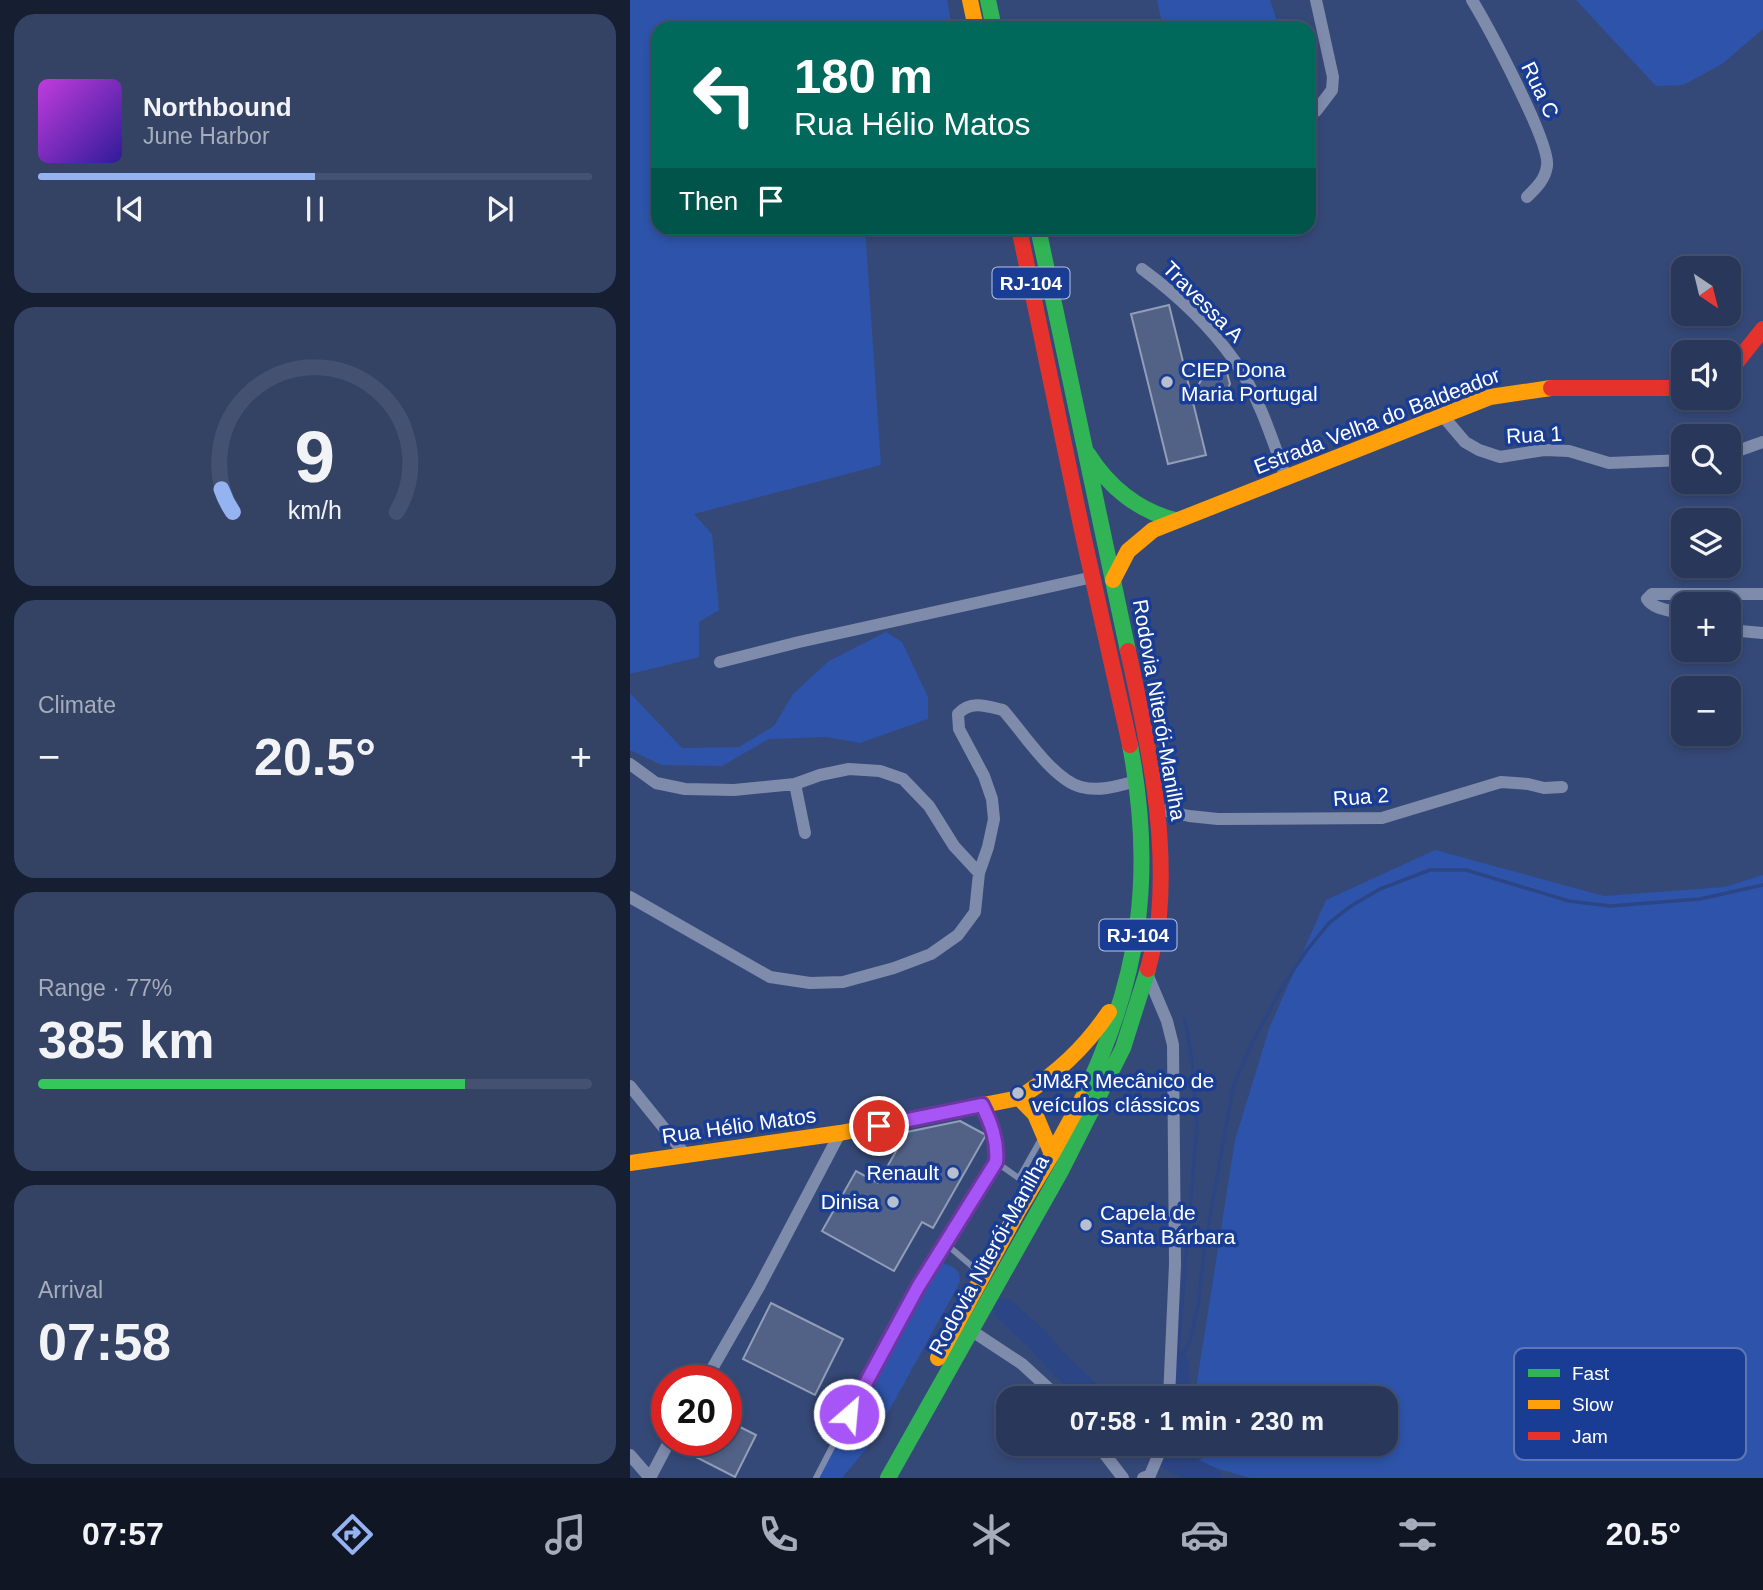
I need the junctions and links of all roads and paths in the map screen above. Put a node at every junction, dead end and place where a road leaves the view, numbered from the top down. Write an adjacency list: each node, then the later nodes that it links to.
1 (970, 0): 5 (main road)
2 (988, 0): 6 (main road)
3 (1316, 0): 7 (street)
4 (1472, 0): 8 (street, Rua C)
5 (974, 21)
6 (992, 21)
7 (1316, 111)
8 (1527, 197)
9 (1020, 235): 22 (main road, Rodovia Niterói-Manilha / RJ-104)
10 (1039, 235): 16 (main road, Rodovia Niterói-Manilha / RJ-104)
11 (1142, 269): 20 (street, Travessa A)
12 (1763, 329): 13 (main road)
13 (1741, 357)
14 (1671, 388): 15 (main road, Estrada Velha do Baldeador)
15 (1441, 415): 19 (street, Rua 1); 20 (main road, Estrada Velha do Baldeador)
16 (1083, 442): 21 (main road); 23 (main road, Rodovia Niterói-Manilha / RJ-104)
17 (1763, 442): 18 (street)
18 (1741, 450)
19 (1671, 461)
20 (1286, 478): 21 (main road, Estrada Velha do Baldeador)
21 (1175, 520): 23 (main road, Estrada Velha do Baldeador)
22 (1093, 577): 30 (street); 32 (main road, Rodovia Niterói-Manilha / RJ-104)
23 (1114, 580): 35 (main road, Rodovia Niterói-Manilha / RJ-104)
24 (1671, 594): 27 (street)
25 (1741, 594): 26 (street)
26 (1763, 594)
27 (1671, 611)
28 (1741, 630): 29 (street)
29 (1763, 633)
30 (720, 662)
31 (630, 764): 33 (street)
32 (1136, 781): 37 (street); 40 (main road, Rodovia Niterói-Manilha / RJ-104)
33 (794, 784): 36 (street); 37 (street)
34 (1562, 787): 35 (street, Rua 2)
35 (1158, 809): 39 (main road, Rodovia Niterói-Manilha / RJ-104)
36 (805, 833)
37 (979, 873): 38 (street)
38 (630, 897)
39 (1147, 975): 53 (main road, Rodovia Niterói-Manilha / RJ-104); 56 (street)
40 (1126, 983): 42 (main road); 47 (main road, Rodovia Niterói-Manilha / RJ-104)
41 (630, 1086): 46 (street)
42 (1019, 1098): 43 (main road, Rua Hélio Matos); 45 (main road)
43 (982, 1105): 44 (main road, Rua Hélio Matos); 48 (lane)
44 (839, 1133): 46 (main road, Rua Hélio Matos); 54 (street)
45 (1045, 1134): 47 (main road); 50 (lane)
46 (684, 1153): 49 (main road, Rua Hélio Matos)
47 (1052, 1154): 50 (main road, Rodovia Niterói-Manilha / RJ-104)
48 (996, 1162): 50 (lane); 51 (lane)
49 (630, 1163)
50 (1025, 1182): 52 (main road, Rodovia Niterói-Manilha / RJ-104)
51 (946, 1244): 52 (lane); 64 (lane)
52 (984, 1276): 65 (main road, Rodovia Niterói-Manilha / RJ-104)
53 (972, 1331): 55 (street); 61 (main road, Rodovia Niterói-Manilha / RJ-104)
54 (714, 1365)
55 (1046, 1386)
56 (1170, 1386)
57 (630, 1455): 63 (street)
58 (662, 1456): 63 (street)
59 (1106, 1456): 68 (street)
60 (1159, 1456): 62 (street)
61 (895, 1463): 66 (main road, Rodovia Niterói-Manilha / RJ-104); 67 (street)
62 (1150, 1477)
63 (650, 1478)
64 (816, 1478)
65 (871, 1478)
66 (888, 1478)
67 (904, 1478)
68 (1123, 1478)

